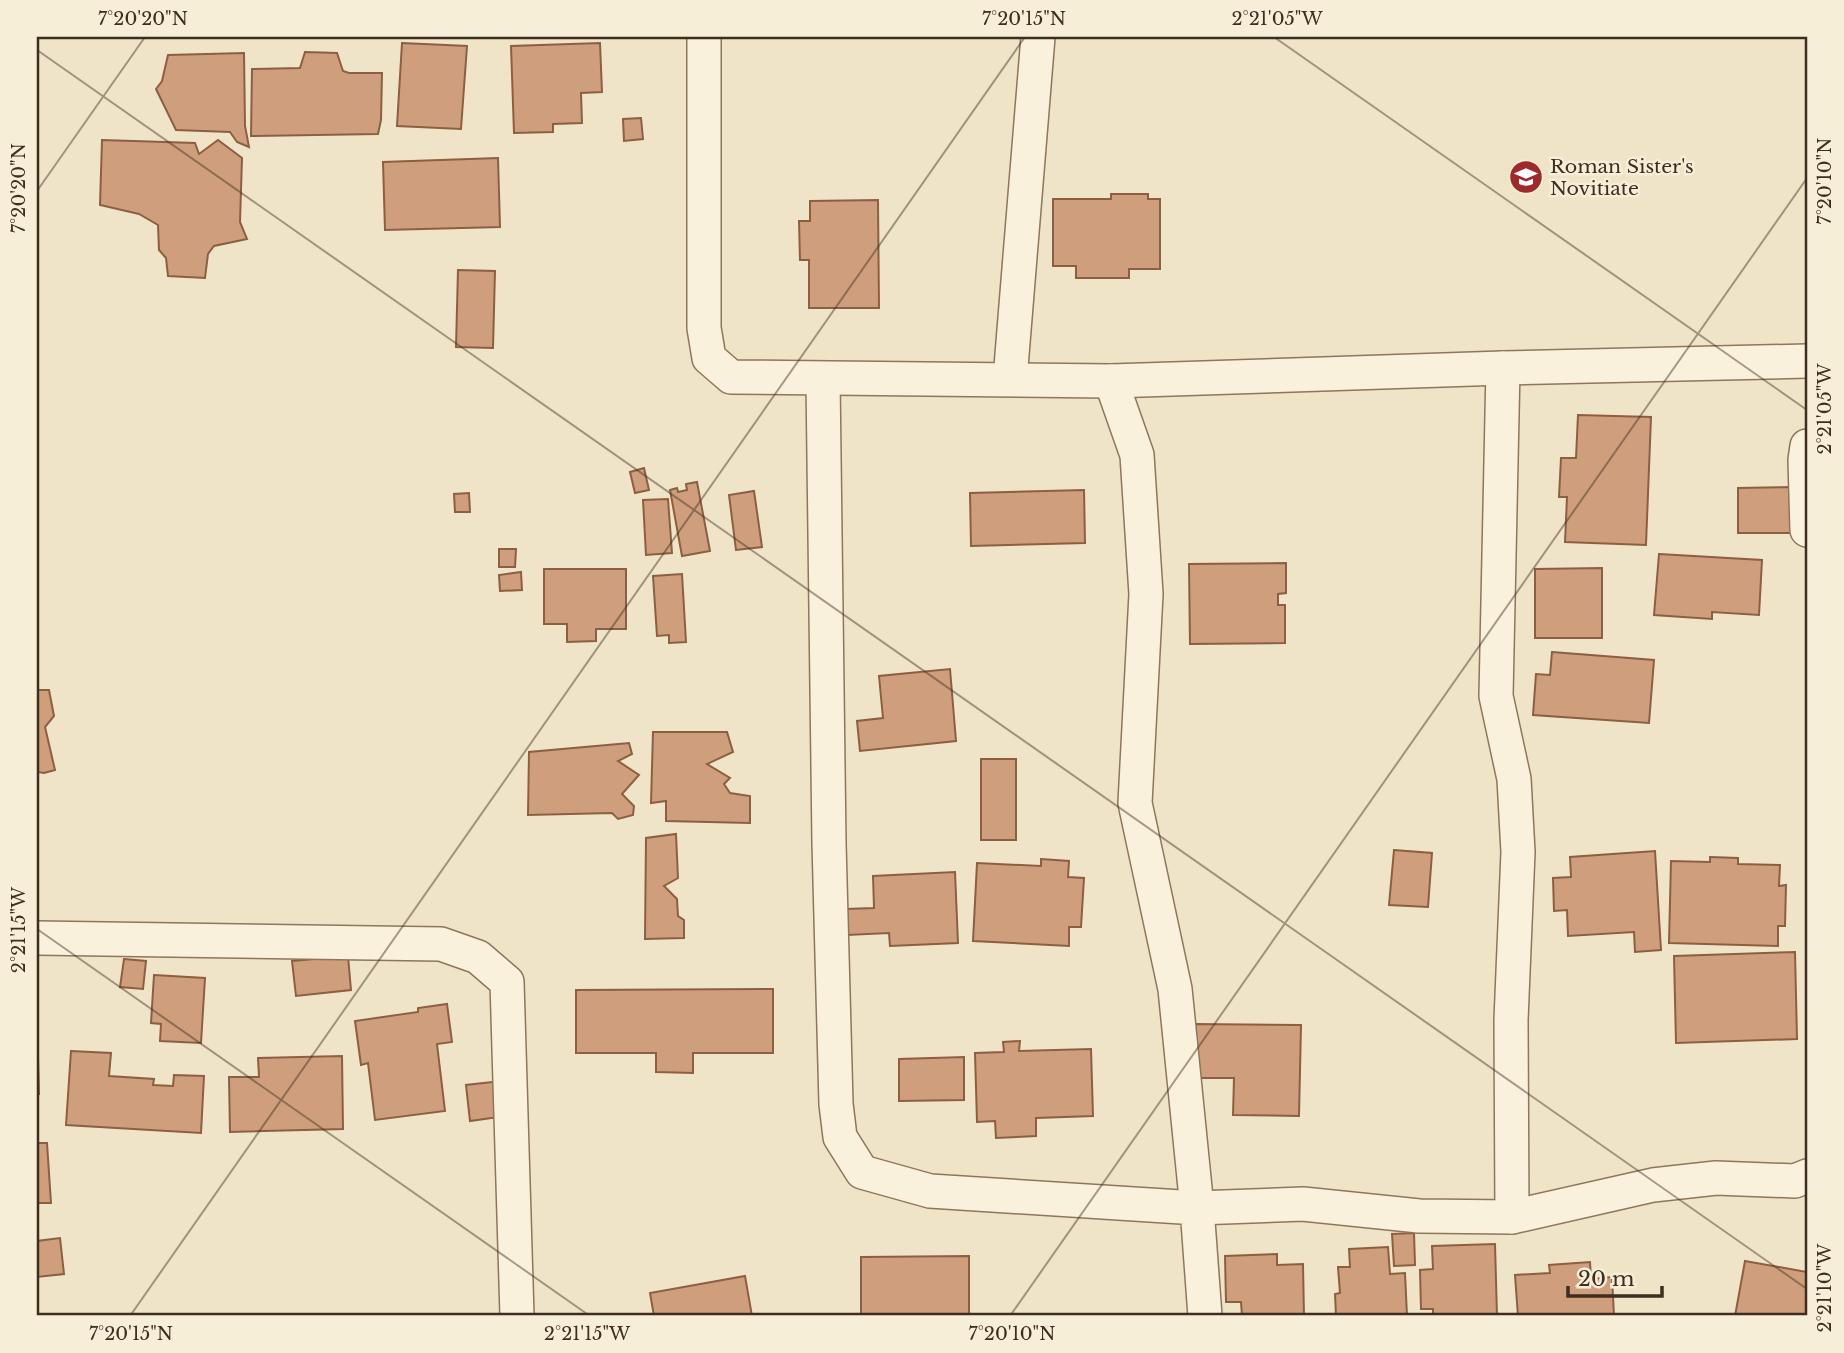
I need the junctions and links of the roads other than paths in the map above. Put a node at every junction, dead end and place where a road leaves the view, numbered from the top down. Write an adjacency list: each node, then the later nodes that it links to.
1 (704, 37): 6 (street)
2 (1038, 37): 5 (street)
3 (1807, 361): 4 (street)
4 (1503, 368): 7 (street); 13 (street)
5 (1010, 379): 6 (street); 7 (street)
6 (823, 380): 12 (street)
7 (1111, 381): 12 (street)
8 (1807, 446): 9 (street)
9 (1807, 530)
10 (37, 939): 14 (street)
11 (1807, 1176): 13 (street)
12 (1197, 1208): 13 (street); 15 (street)
13 (1512, 1217)
14 (517, 1316)
15 (1205, 1316)

